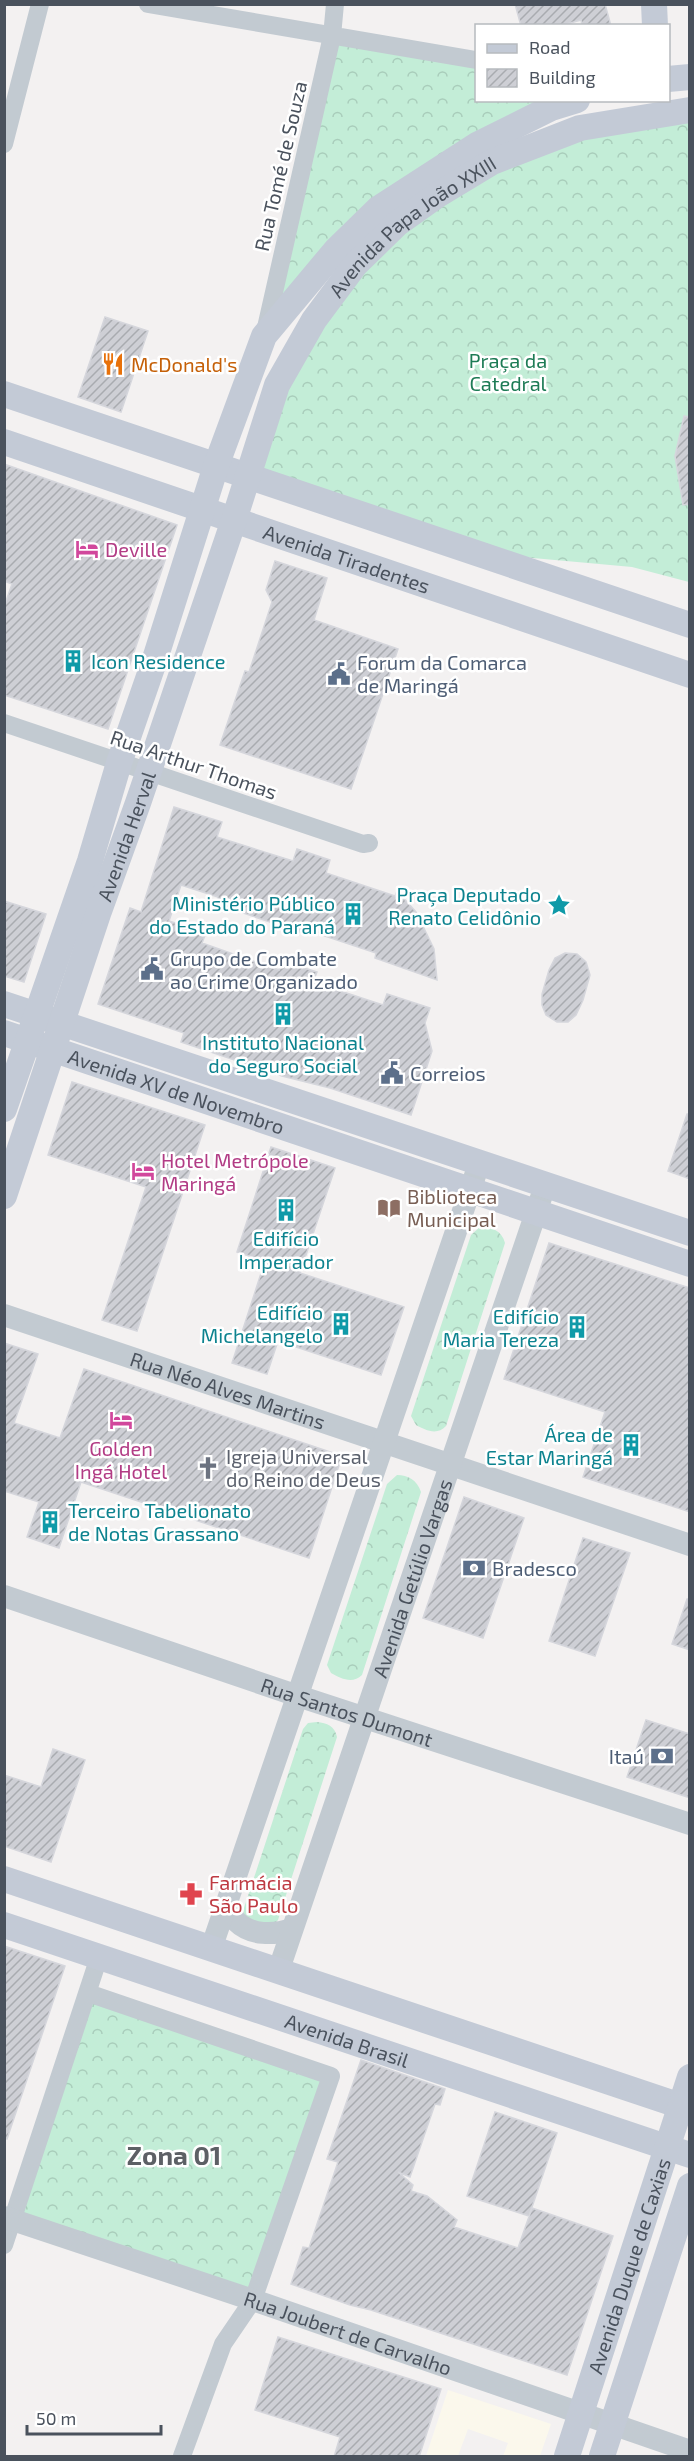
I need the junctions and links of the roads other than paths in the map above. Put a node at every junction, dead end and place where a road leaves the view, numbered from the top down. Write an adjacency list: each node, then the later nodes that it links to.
1 (40, 4): 12 (street)
2 (148, 4): 6 (street)
3 (335, 4): 6 (street, Rua Tomé de Souza)
4 (654, 4): 5 (main road)
5 (655, 24)
6 (332, 36): 7 (street); 15 (street, Rua Tomé de Souza)
7 (475, 60)
8 (690, 77): 9 (main road)
9 (670, 79)
10 (682, 103): 14 (main road, Avenida Papa João XXIII)
11 (553, 104): 13 (main road, Avenida Papa João XXIII)
12 (4, 144)
13 (304, 286): 14 (main road); 15 (main road, Avenida Papa João XXIII)
14 (314, 320): 19 (main road, Avenida Papa João XXIII)
15 (264, 336): 18 (main road, Avenida Papa João XXIII)
16 (4, 394): 18 (main road)
17 (4, 442): 20 (main road, Avenida Tiradentes)
18 (216, 466): 19 (main road); 20 (main road, Avenida Herval)
19 (246, 477): 21 (main road, Avenida Herval); 23 (main road)
20 (204, 510): 21 (main road, Avenida Tiradentes); 24 (main road, Avenida Herval)
21 (234, 520): 22 (main road, Avenida Herval); 25 (main road, Avenida Tiradentes)
22 (198, 624): 24 (main road); 28 (main road, Avenida Herval)
23 (690, 625)
24 (155, 659): 27 (main road, Avenida Herval)
25 (690, 675)
26 (4, 723): 27 (street, Rua Arthur Thomas)
27 (119, 763): 28 (street, Rua Arthur Thomas); 30 (main road, Avenida Herval)
28 (148, 772): 29 (street, Rua Arthur Thomas); 31 (main road, Avenida Herval)
29 (369, 843)
30 (90, 861): 31 (main road); 33 (main road, Avenida Herval)
31 (99, 911): 34 (main road, Avenida Herval)
32 (4, 1004): 33 (main road, Avenida XV de Novembro)
33 (36, 1015): 34 (main road, Avenida XV de Novembro); 35 (main road, Avenida Herval)
34 (63, 1024): 36 (main road, Avenida Herval); 38 (main road, Avenida XV de Novembro)
35 (16, 1037): 36 (main road, Avenida XV de Novembro); 37 (main road, Avenida Herval)
36 (54, 1050): 39 (main road, Avenida Herval); 41 (main road, Avenida XV de Novembro)
37 (4, 1109)
38 (479, 1164): 40 (main road, Avenida XV de Novembro); 41 (street)
39 (9, 1173): 42 (main road, Avenida Herval)
40 (544, 1186): 43 (street, Avenida Getúlio Vargas); 44 (main road, Avenida XV de Novembro)
41 (470, 1191): 43 (main road, Avenida XV de Novembro); 47 (street)
42 (4, 1196)
43 (535, 1212): 45 (main road, Avenida XV de Novembro); 48 (street, Avenida Getúlio Vargas)
44 (690, 1233)
45 (690, 1264)
46 (4, 1315): 47 (street, Rua Néo Alves Martins)
47 (383, 1443): 48 (street, Rua Néo Alves Martins); 51 (street)
48 (449, 1465): 49 (street, Rua Néo Alves Martins); 52 (street, Avenida Getúlio Vargas)
49 (690, 1545)
50 (4, 1596): 51 (street, Rua Santos Dumont)
51 (298, 1696): 52 (street, Rua Santos Dumont); 55 (street)
52 (364, 1717): 53 (street, Rua Santos Dumont); 57 (street, Avenida Getúlio Vargas)
53 (690, 1824)
54 (4, 1879): 58 (main road)
55 (227, 1904): 57 (street); 58 (street)
56 (4, 1924): 59 (main road, Avenida Brasil)
57 (292, 1929): 60 (street, Avenida Getúlio Vargas)
58 (211, 1949): 60 (main road)
59 (99, 1957): 61 (street); 64 (main road, Avenida Brasil)
60 (278, 1972): 63 (main road)
61 (88, 1993): 66 (street); 69 (street)
62 (690, 2077): 63 (main road, Avenida Duque de Caxias)
63 (684, 2108): 64 (main road, Avenida Duque de Caxias)
64 (678, 2151): 68 (main road, Avenida Duque de Caxias)
65 (690, 2186): 70 (main road, Avenida Duque de Caxias)
66 (9, 2218): 67 (street); 69 (street, Rua Joubert de Carvalho)
67 (4, 2245)
68 (626, 2278): 70 (main road); 71 (main road, Avenida Duque de Caxias)
69 (253, 2300): 71 (street, Rua Joubert de Carvalho); 74 (street)
70 (638, 2350): 72 (main road, Avenida Duque de Caxias)
71 (580, 2414): 72 (street, Rua Joubert de Carvalho); 75 (main road, Avenida Duque de Caxias)
72 (613, 2425): 73 (street, Rua Joubert de Carvalho); 76 (main road, Avenida Duque de Caxias)
73 (690, 2451)
74 (182, 2457)
75 (567, 2457)
76 (602, 2457)

